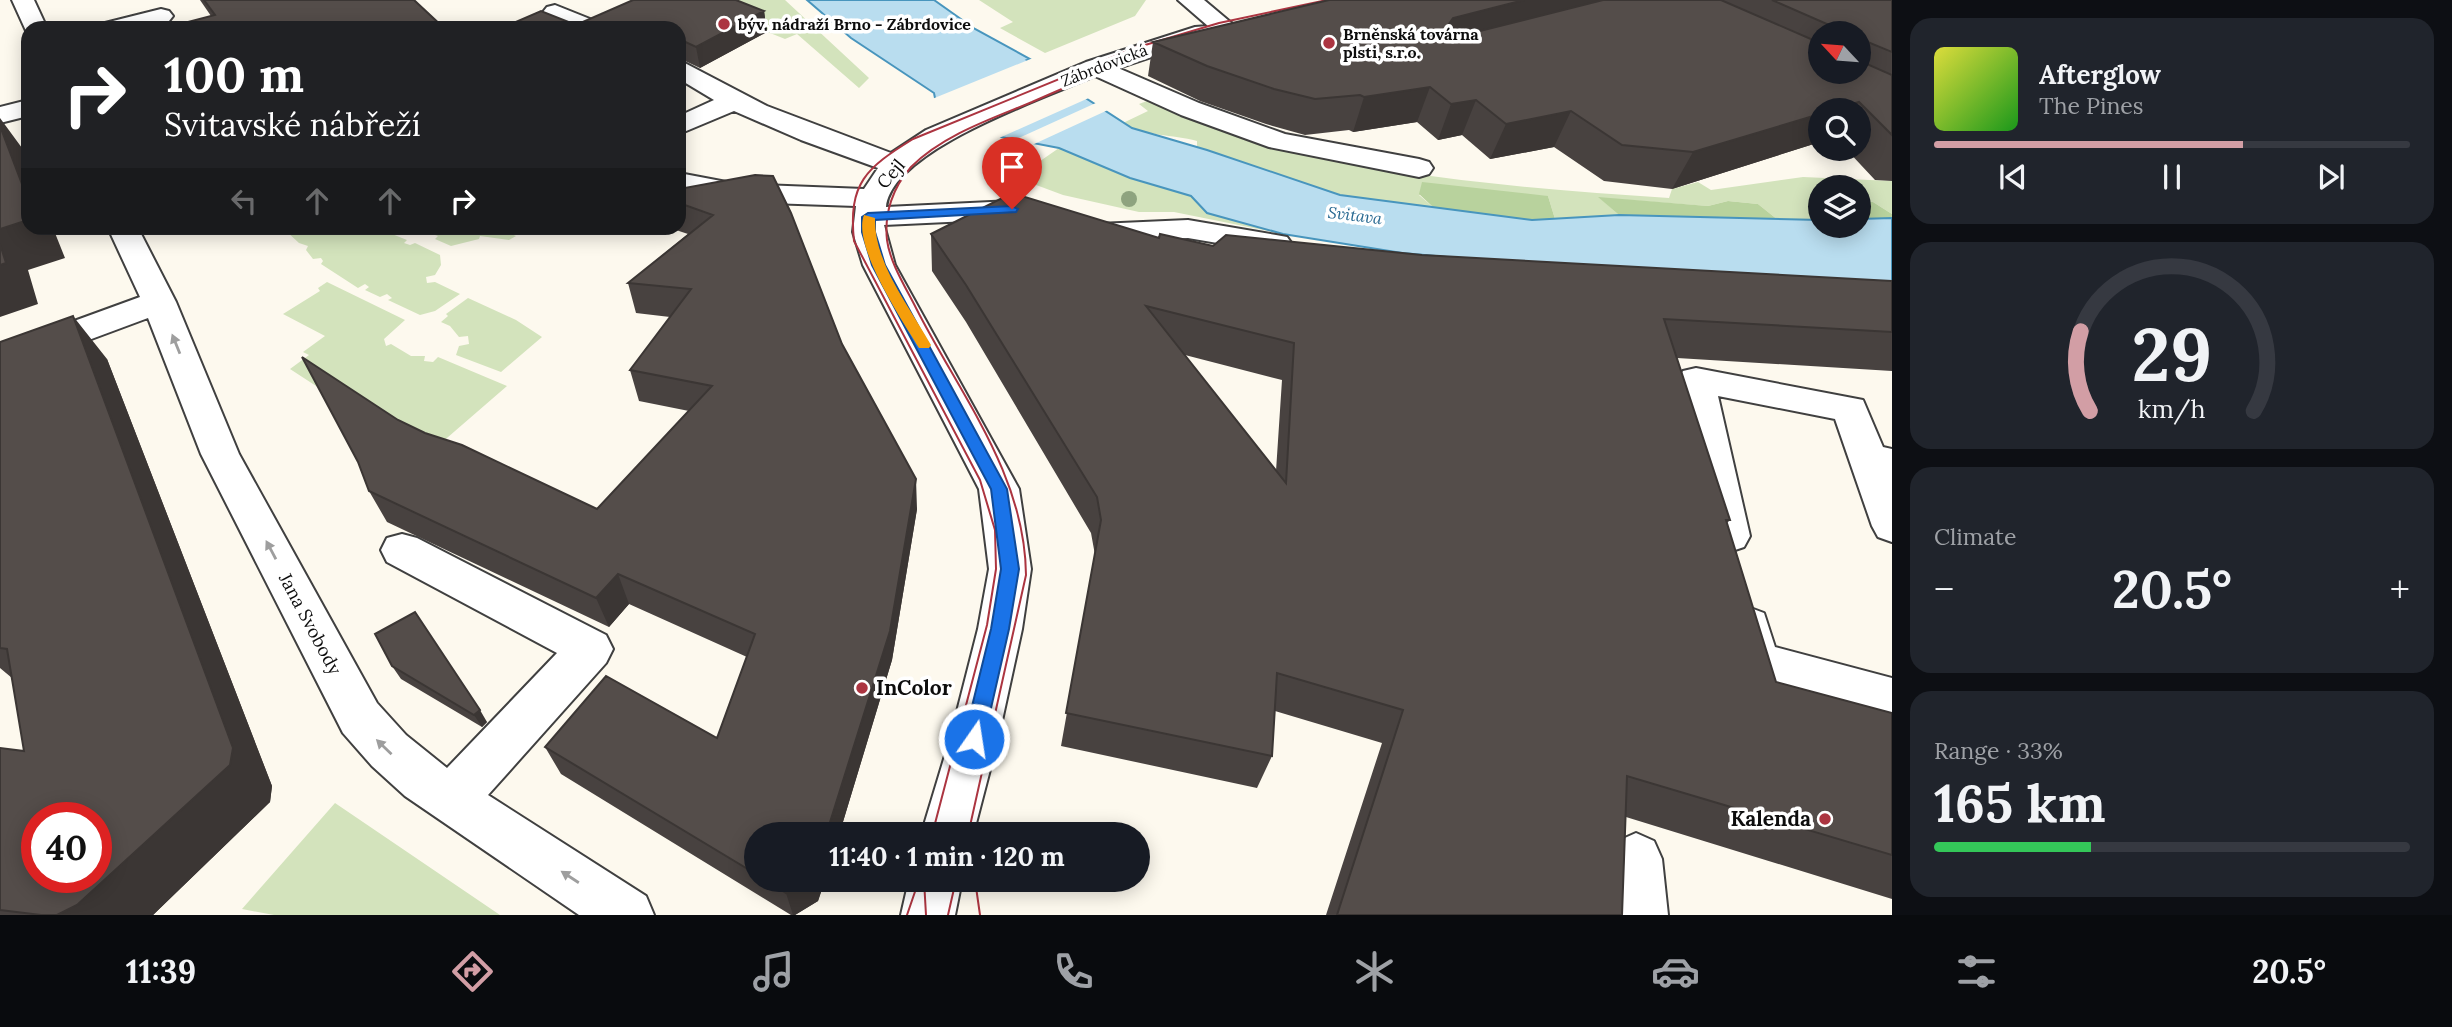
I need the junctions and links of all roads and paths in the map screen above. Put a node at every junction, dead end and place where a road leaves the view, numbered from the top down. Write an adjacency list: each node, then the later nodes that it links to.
1 (23, 0): 5 (street)
2 (1189, 0): 9 (street)
3 (555, 12): 7 (street)
4 (161, 16): 6 (street)
5 (32, 21)
6 (141, 21)
7 (576, 21)
8 (1249, 21): 9 (street, Zábrdovická)
9 (1223, 26): 10 (street, Zábrdovická)
10 (1089, 70): 16 (street, Zábrdovická); 18 (street)
11 (686, 73): 12 (street)
12 (731, 102): 15 (street); 17 (street)
13 (21, 110): 14 (street)
14 (0, 115)
15 (686, 123)
16 (953, 130): 17 (street, Cejl)
17 (895, 164): 20 (street, Cejl)
18 (1419, 168)
19 (686, 182): 20 (street)
20 (870, 207): 21 (street); 32 (street)
21 (1077, 227): 23 (street); 24 (street)
22 (126, 235): 25 (street, Jana Svobody)
23 (1301, 248)
24 (1163, 259)
25 (159, 302): 26 (street); 31 (street, Jana Svobody, one-way to 25)
26 (0, 361)
27 (1880, 460): 28 (street); 30 (street)
28 (1892, 526)
29 (402, 550): 31 (street)
30 (1892, 699)
31 (451, 799): 35 (street, Jana Svobody, one-way to 31)
32 (950, 822)
33 (1636, 859): 37 (street)
34 (933, 892): 36 (street)
35 (627, 915)
36 (928, 915)
37 (1642, 915)

